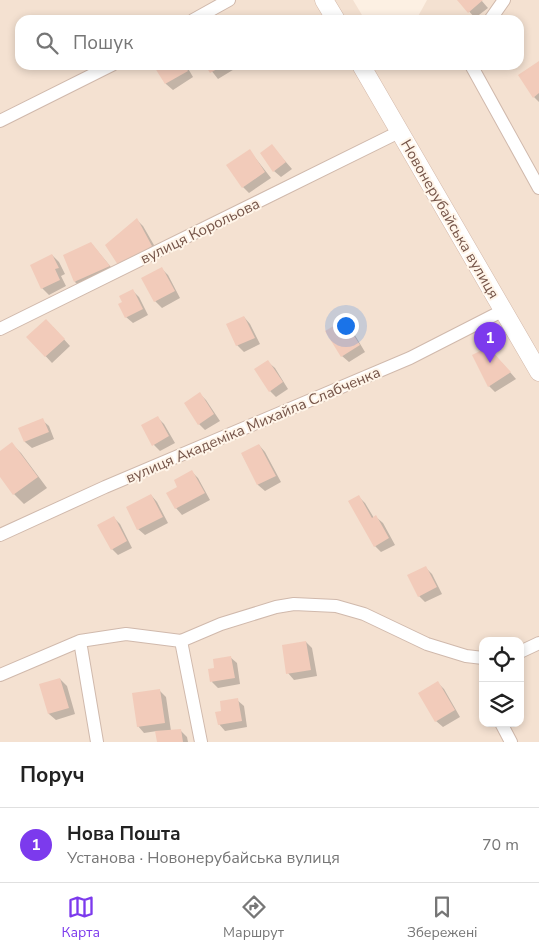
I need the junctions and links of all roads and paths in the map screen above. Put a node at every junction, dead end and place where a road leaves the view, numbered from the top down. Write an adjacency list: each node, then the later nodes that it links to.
1 (229, 0): 4 (street)
2 (324, 0): 5 (street)
3 (504, 0): 6 (street)
4 (202, 15)
5 (333, 15)
6 (494, 15)
7 (102, 70): 10 (street)
8 (364, 70): 11 (street, Новонерубайська вулиця)
9 (474, 70): 12 (street)
10 (0, 121)
11 (399, 132): 13 (street, Новонерубайська вулиця); 14 (street, вулиця Корольова)
12 (539, 188)
13 (504, 310): 15 (street, Новонерубайська вулиця); 16 (street, вулиця Академіка Михайла Слабченка)
14 (0, 329)
15 (539, 372)
16 (0, 535)
17 (80, 641): 18 (street); 22 (street); 24 (street)
18 (181, 641): 21 (street); 25 (street)
19 (539, 643): 20 (street)
20 (524, 650)
21 (479, 658)
22 (0, 675)
23 (503, 727): 26 (street)
24 (97, 742)
25 (201, 742)
26 (511, 742)

